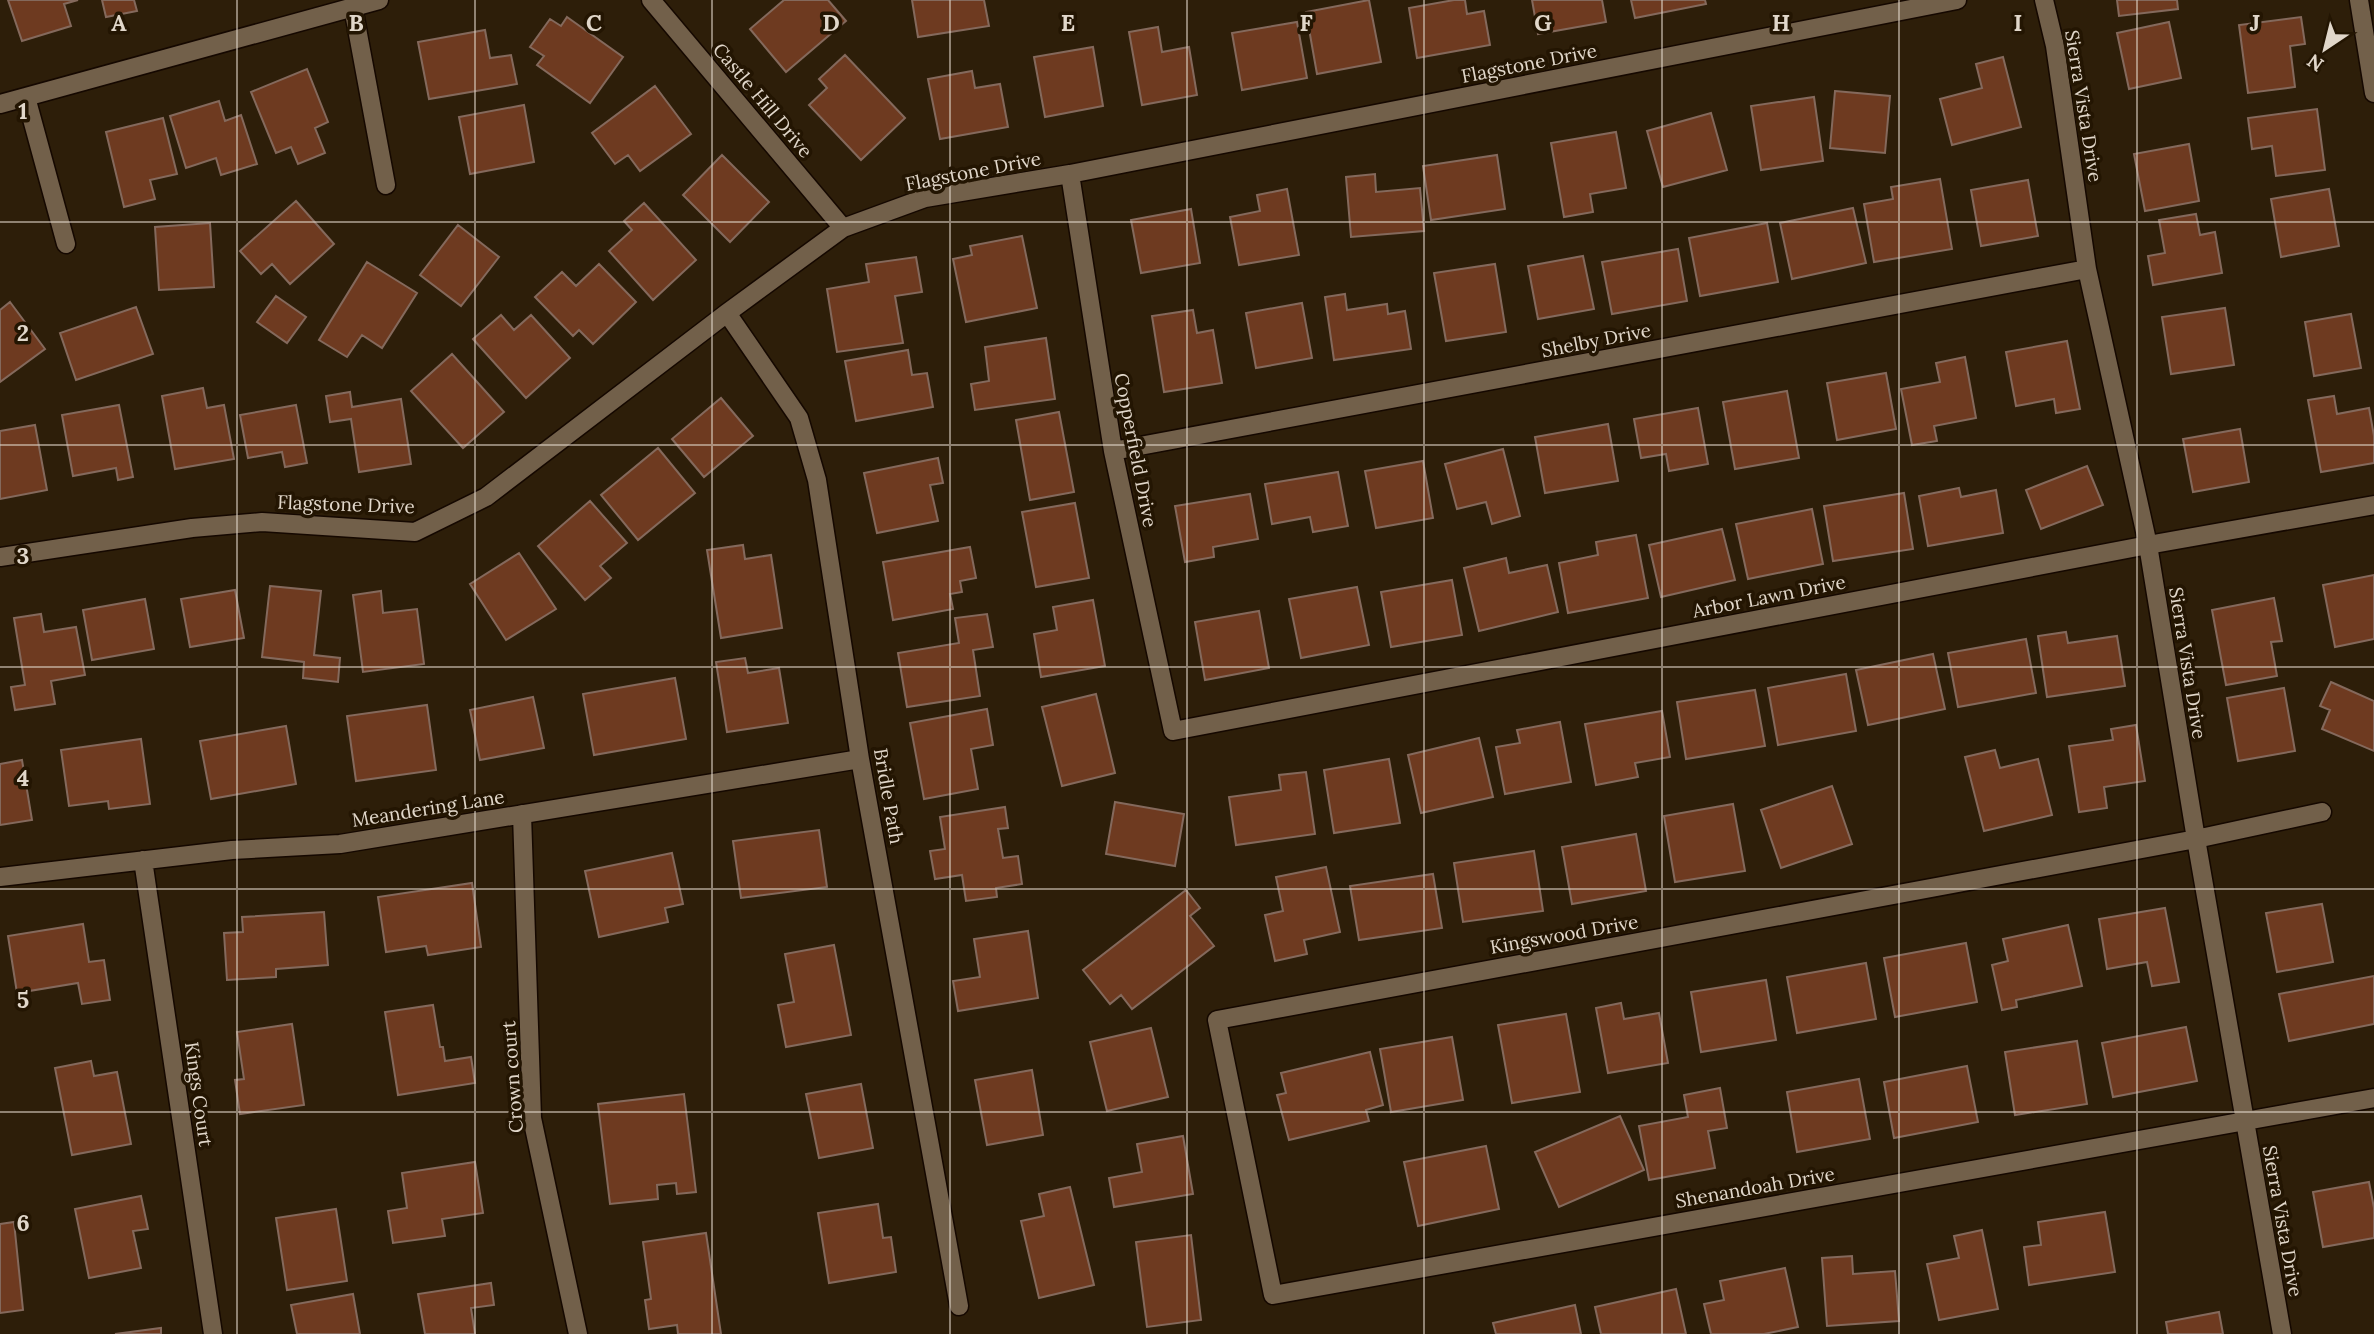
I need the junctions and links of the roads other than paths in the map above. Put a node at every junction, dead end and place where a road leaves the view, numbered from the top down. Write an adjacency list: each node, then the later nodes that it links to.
1 (379, 0): 6 (street)
2 (651, 0): 12 (street, Castle Hill Drive)
3 (1957, 0): 10 (street, Flagstone Drive)
4 (2044, 0): 14 (street, Sierra Vista Drive)
5 (2358, 0): 7 (street)
6 (354, 7): 8 (street); 11 (street)
7 (2374, 93)
8 (26, 97): 9 (street); 13 (street)
9 (0, 104)
10 (1070, 174): 12 (street, Flagstone Drive); 16 (street, Copperfield Drive)
11 (386, 185)
12 (843, 228): 15 (street, Flagstone Drive)
13 (65, 244)
14 (2087, 269): 16 (street, Shelby Drive); 18 (street, Sierra Vista Drive)
15 (727, 313): 19 (street, Flagstone Drive); 21 (street, Bridle Path)
16 (1113, 451): 20 (street, Copperfield Drive)
17 (2374, 505): 18 (street, Arbor Lawn Drive)
18 (2148, 545): 20 (street, Arbor Lawn Drive); 24 (street, Sierra Vista Drive)
19 (0, 557)
20 (1172, 731)
21 (860, 759): 23 (street, Meandering Lane); 30 (street, Bridle Path)
22 (2322, 812): 24 (street)
23 (522, 814): 25 (street, Meandering Lane); 32 (street, Crown court)
24 (2196, 839): 28 (street, Sierra Vista Drive); 29 (street, Kingswood Drive)
25 (143, 860): 26 (street, Meandering Lane); 31 (street, Kings Court)
26 (0, 877)
27 (2374, 1098): 28 (street, Shenandoah Drive)
28 (2244, 1120): 29 (street, Shenandoah Drive); 33 (street, Sierra Vista Drive)
29 (1273, 1295)
30 (958, 1306)
31 (213, 1334)
32 (578, 1334)
33 (2282, 1334)

